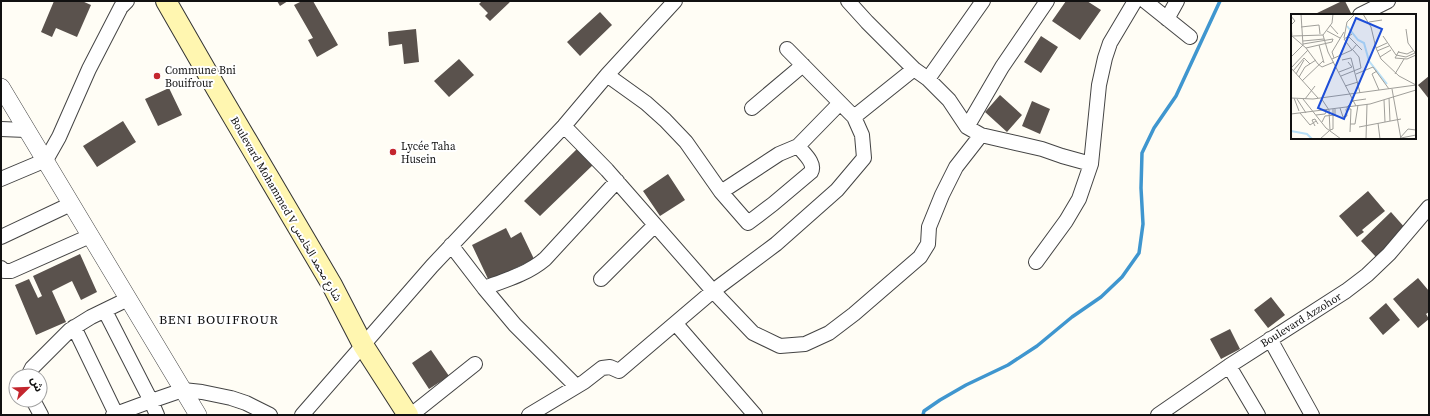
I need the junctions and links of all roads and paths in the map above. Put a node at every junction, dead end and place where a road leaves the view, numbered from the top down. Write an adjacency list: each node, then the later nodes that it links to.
1 (127, 1): 29 (street)
2 (166, 1): 50 (main road, Boulevard Mohammed V شارع محمد الخامس)
3 (675, 1): 17 (street)
4 (848, 1): 16 (street)
5 (983, 1): 18 (street)
6 (1135, 1): 30 (street)
7 (1144, 1): 12 (street)
8 (1177, 1): 12 (street)
9 (1388, 1): 11 (street)
10 (1044, 2): 24 (street)
11 (1362, 14)
12 (1167, 19): 13 (street)
13 (1190, 37)
14 (787, 49): 15 (street)
15 (803, 65): 20 (street); 21 (street)
16 (914, 69): 18 (street); 22 (street)
17 (607, 76): 23 (street); 33 (street)
18 (928, 79): 24 (street)
19 (1, 87): 26 (street)
20 (840, 103): 22 (street); 28 (street)
21 (752, 108)
22 (854, 117): 44 (street)
23 (564, 126): 32 (street); 39 (street)
24 (967, 127): 27 (street)
25 (1, 129): 26 (street)
26 (26, 130): 29 (street)
27 (980, 135): 30 (street); 44 (street)
28 (798, 146): 33 (street); 33 (street)
29 (46, 160): 31 (street); 34 (street)
30 (1091, 164): 40 (street)
31 (1, 179)
32 (617, 181): 36 (street); 43 (street)
33 (721, 192)
34 (71, 204): 37 (street); 38 (street)
35 (1429, 207): 49 (street, Boulevard Azzohor)
36 (655, 225): 42 (street); 44 (street)
37 (90, 236): 41 (street); 45 (street)
38 (1, 237)
39 (451, 245): 43 (street); 50 (street)
40 (1036, 262)
41 (1, 268)
42 (602, 279)
43 (484, 288): 54 (street)
44 (713, 291): 47 (street)
45 (128, 299): 46 (street); 55 (street)
46 (105, 311): 48 (street); 56 (street)
47 (676, 324): 54 (street); 65 (street)
48 (74, 327): 53 (street); 57 (street)
49 (1270, 339): 52 (street, Boulevard Azzohor); 68 (street)
50 (363, 345): 61 (street); 62 (main road, Boulevard Mohammed V شارع محمد الخامس)
51 (475, 364): 63 (street)
52 (1229, 366): 66 (street, Boulevard Azzohor); 67 (street)
53 (32, 368)
54 (576, 386): 64 (street)
55 (183, 390): 56 (street); 59 (street); 60 (street)
56 (151, 401): 57 (street); 58 (street)
57 (114, 414)
58 (157, 415)
59 (198, 415)
60 (270, 415)
61 (302, 415)
62 (408, 415)
63 (411, 415)
64 (529, 415)
65 (755, 415)
66 (1158, 415)
67 (1258, 415)
68 (1312, 415)

